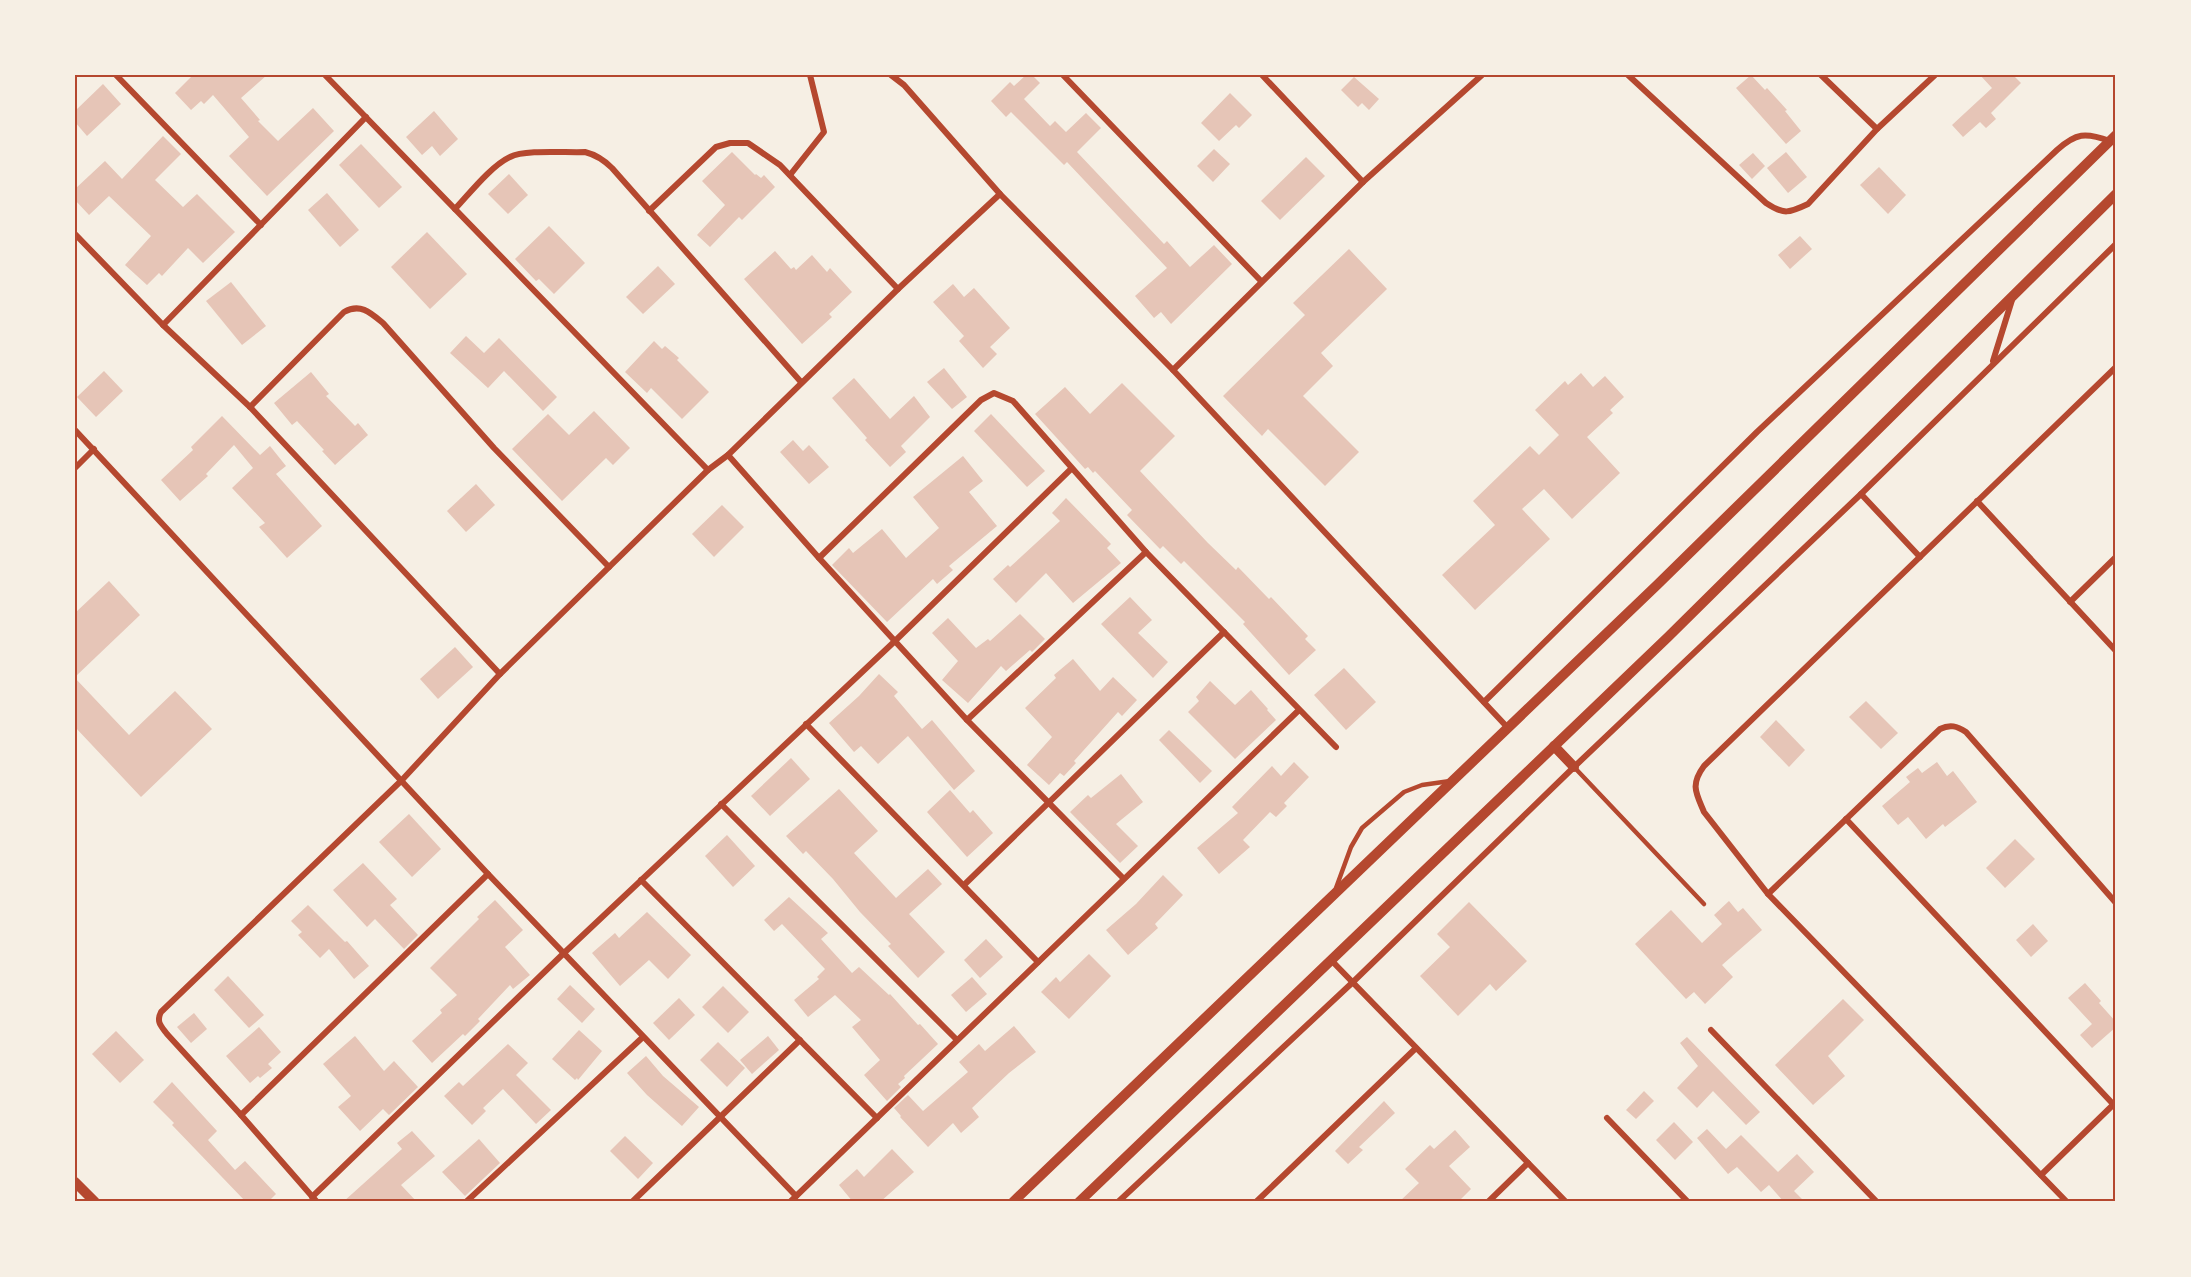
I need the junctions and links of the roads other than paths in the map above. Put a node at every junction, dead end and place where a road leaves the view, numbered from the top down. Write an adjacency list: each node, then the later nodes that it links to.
1 (116, 75): 20 (street)
2 (325, 75): 11 (street)
3 (810, 75): 14 (street)
4 (891, 75): 16 (street)
5 (1063, 75): 23 (street)
6 (1262, 75): 15 (street)
7 (1482, 75): 15 (street)
8 (1628, 75): 12 (street)
9 (1821, 75): 12 (street)
10 (1935, 75): 12 (street)
11 (366, 117): 18 (street); 20 (street)
12 (1877, 129)
13 (2113, 138): 50 (street); 54 (street)
14 (790, 175): 19 (street); 24 (street)
15 (1363, 182): 23 (street)
16 (1000, 194): 24 (street); 29 (street)
17 (2116, 194): 25 (street)
18 (455, 209): 19 (street); 37 (street)
19 (649, 211): 30 (street)
20 (261, 225): 26 (street)
21 (75, 234): 26 (street)
22 (2116, 244): 27 (street)
23 (1261, 281): 29 (street)
24 (898, 289): 30 (street)
25 (2013, 296): 27 (street); 55 (street)
26 (163, 325): 31 (street)
27 (1992, 364): 38 (street)
28 (2116, 367): 39 (street)
29 (1173, 370): 50 (street)
30 (801, 382): 34 (street)
31 (250, 407): 44 (street); 49 (street)
32 (75, 430): 33 (street)
33 (94, 449): 35 (street); 58 (street)
34 (728, 455): 37 (street); 43 (street)
35 (75, 468)
36 (1071, 469): 40 (street); 43 (street); 47 (street)
37 (708, 471): 44 (street)
38 (1861, 494): 41 (street); 57 (street)
39 (1977, 501): 41 (street); 45 (street)
40 (1146, 552): 46 (street); 52 (street)
41 (1920, 556): 68 (street)
42 (2116, 557): 45 (street)
43 (819, 558): 47 (street)
44 (609, 567): 49 (street)
45 (2070, 602): 48 (street)
46 (1224, 632): 51 (street); 60 (street)
47 (895, 641): 52 (street); 53 (street)
48 (2116, 651)
49 (500, 674): 58 (street)
50 (1484, 702): 54 (street)
51 (1299, 710): 56 (street); 64 (street)
52 (967, 720): 60 (street)
53 (806, 724): 61 (street); 66 (street)
54 (1508, 728): 59 (street)
55 (1554, 746): 57 (street); 72 (street)
56 (1336, 747)
57 (1574, 767): 70 (lane); 74 (street)
58 (402, 780): 63 (street); 81 (street)
59 (1453, 780): 67 (street); 67 (lane)
60 (1050, 803): 64 (street); 66 (street)
61 (722, 804): 65 (street); 78 (street)
62 (1846, 819): 68 (street); 69 (street); 80 (street)
63 (488, 874): 71 (street); 81 (street)
64 (1123, 878): 73 (street)
65 (641, 880): 71 (street); 77 (street)
66 (964, 885): 73 (street)
67 (1334, 894): 94 (street)
68 (1768, 894): 86 (street)
69 (2116, 903)
70 (1704, 904)
71 (564, 953): 76 (street); 89 (street)
72 (1331, 960): 74 (street); 95 (street)
73 (1038, 962): 78 (street)
74 (1353, 982): 79 (street); 96 (street)
75 (1712, 1030): 101 (street)
76 (643, 1037): 82 (street); 91 (street)
77 (800, 1040): 82 (street); 83 (street)
78 (957, 1040): 83 (street)
79 (1416, 1048): 85 (street); 97 (street)
80 (2115, 1103): 86 (street)
81 (241, 1115): 89 (street)
82 (720, 1118): 88 (street); 92 (street)
83 (877, 1118): 88 (street)
84 (1607, 1118): 100 (street)
85 (1528, 1163): 98 (street); 99 (street)
86 (2041, 1175): 102 (street)
87 (75, 1182): 90 (street)
88 (796, 1196): 93 (street)
89 (314, 1199)
90 (95, 1202)
91 (466, 1202)
92 (632, 1202)
93 (790, 1202)
94 (1013, 1202)
95 (1079, 1202)
96 (1118, 1202)
97 (1256, 1202)
98 (1488, 1202)
99 (1566, 1202)
100 (1688, 1202)
101 (1877, 1202)
102 (2067, 1202)

